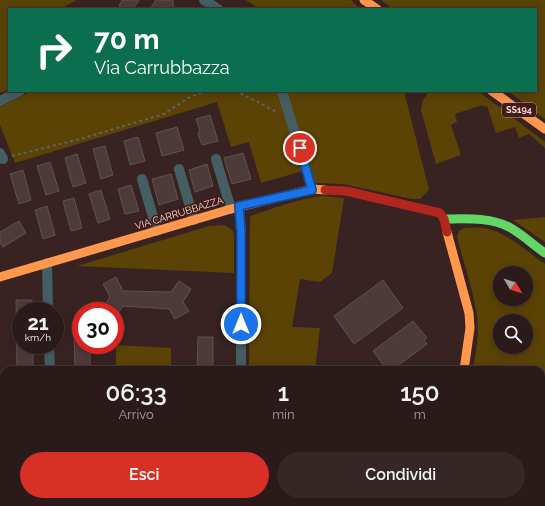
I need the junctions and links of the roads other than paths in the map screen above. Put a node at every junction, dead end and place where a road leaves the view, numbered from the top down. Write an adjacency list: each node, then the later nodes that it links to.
1 (204, 0): 3 (street)
2 (364, 0): 4 (street)
3 (216, 8)
4 (375, 8)
5 (18, 92): 8 (street)
6 (282, 92): 13 (street)
7 (493, 92): 9 (street, SS194)
8 (0, 101)
9 (545, 129)
10 (216, 159): 14 (street)
11 (179, 169): 15 (street)
12 (142, 179): 17 (street)
13 (312, 190): 14 (street, VIA CARRUBBAZZA); 16 (street, VIA CARRUBBAZZA)
14 (235, 207): 15 (street, VIA CARRUBBAZZA); 24 (street)
15 (194, 220): 17 (street, VIA CARRUBBAZZA)
16 (444, 220): 18 (street); 25 (street)
17 (157, 231): 19 (street, VIA CARRUBBAZZA)
18 (545, 252)
19 (47, 263): 20 (street, VIA CARRUBBAZZA); 21 (street)
20 (0, 277)
21 (48, 302)
22 (49, 354): 23 (street)
23 (50, 366)
24 (241, 366)
25 (465, 366)

